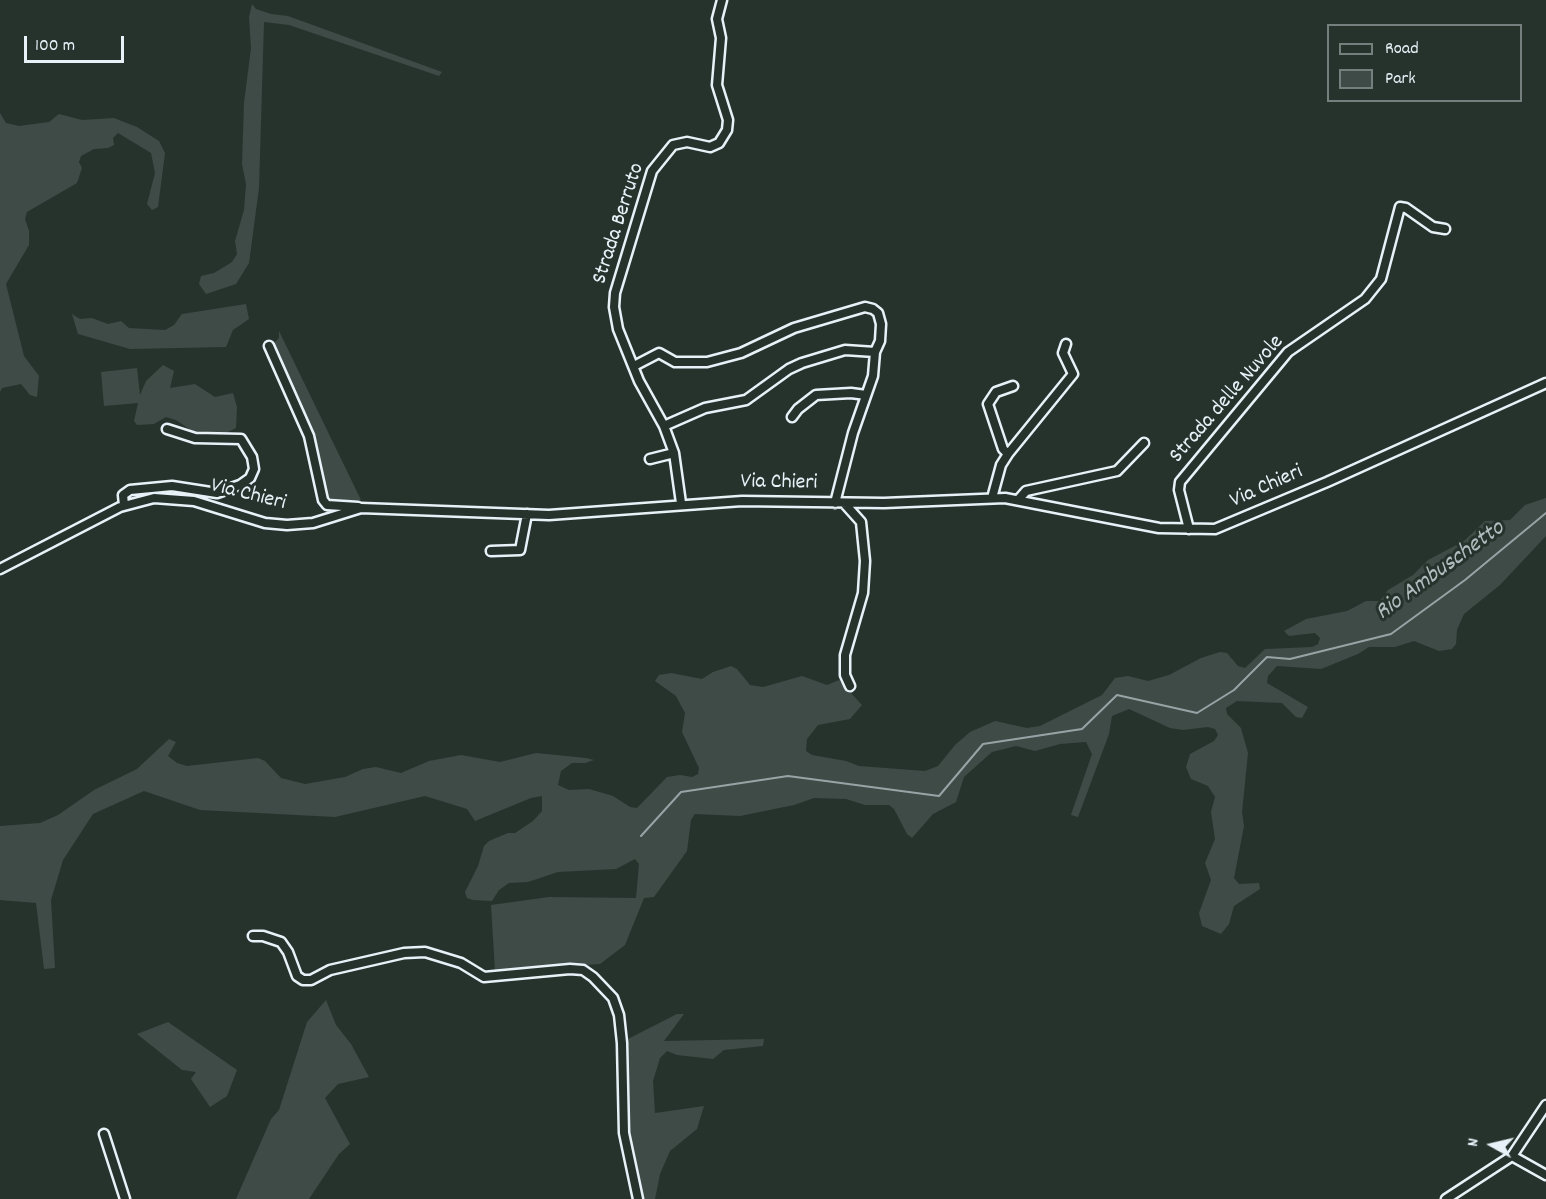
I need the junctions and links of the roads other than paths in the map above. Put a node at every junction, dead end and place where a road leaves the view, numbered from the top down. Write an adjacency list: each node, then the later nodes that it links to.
1 (722, 0): 6 (street, Strada Berruto)
2 (1445, 229): 25 (street, Strada delle Nuvole)
3 (1066, 344): 15 (street)
4 (269, 346): 23 (street)
5 (875, 352): 6 (street); 9 (street); 11 (street)
6 (634, 366): 11 (street, Strada Berruto)
7 (1546, 383): 25 (street, Via Chieri)
8 (1013, 386): 15 (street)
9 (866, 395): 10 (street); 20 (street)
10 (792, 417)
11 (664, 426): 14 (street, Strada Berruto)
12 (167, 429): 22 (street)
13 (1144, 443): 18 (street)
14 (674, 453): 16 (street); 19 (street, Strada Berruto)
15 (1008, 454): 17 (street)
16 (650, 459)
17 (992, 498): 18 (street, Via Chieri); 21 (street, Via Chieri)
18 (1019, 499): 25 (street, Via Chieri)
19 (681, 503): 20 (street, Via Chieri); 24 (street, Via Chieri)
20 (835, 503): 21 (street, Via Chieri)
21 (844, 503): 28 (street)
22 (124, 505): 23 (street, Via Chieri); 27 (street, Via Chieri)
23 (362, 508): 24 (street, Via Chieri)
24 (527, 514): 26 (street)
25 (1189, 529)
26 (491, 551)
27 (0, 568)
28 (850, 686)
29 (253, 936): 35 (street)
30 (1546, 1105): 32 (street)
31 (104, 1134): 34 (street)
32 (1512, 1156): 33 (street); 36 (street)
33 (1546, 1175)
34 (125, 1199)
35 (638, 1199)
36 (1446, 1199)

